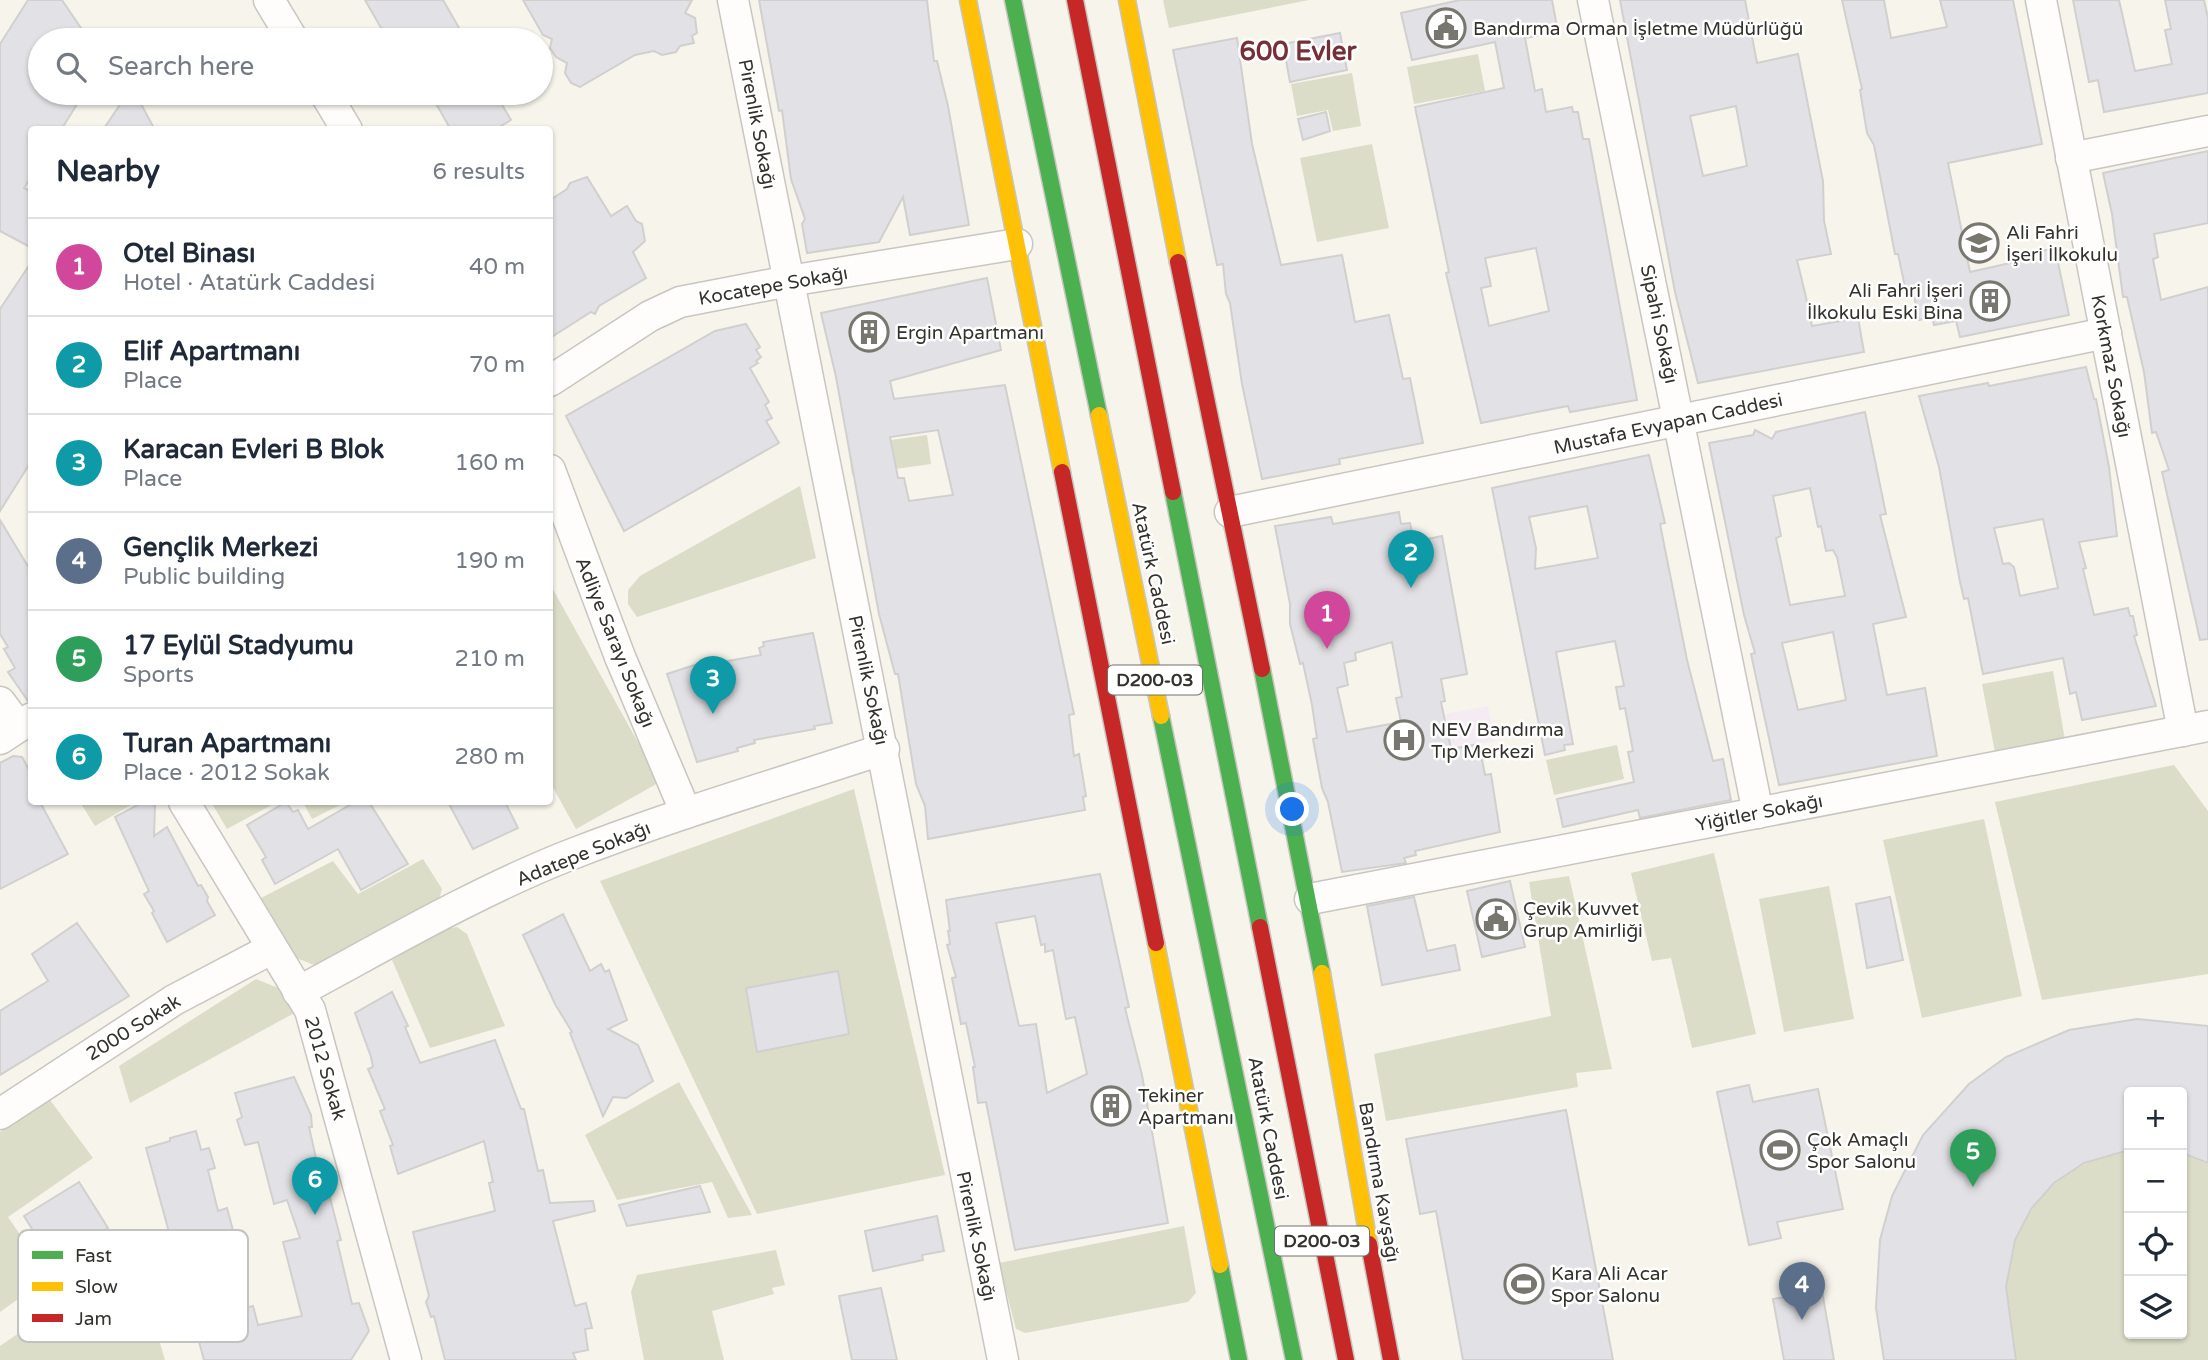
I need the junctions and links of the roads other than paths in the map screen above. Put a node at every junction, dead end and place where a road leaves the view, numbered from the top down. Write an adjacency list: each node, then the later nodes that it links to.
1 (269, 0): 9 (street)
2 (733, 0): 15 (street, Pirenlik Sokağı)
3 (968, 0): 14 (main road)
4 (1013, 0): 35 (main road, Atatürk Caddesi / D200-03)
5 (1075, 0): 36 (main road, Atatürk Caddesi / D200-03)
6 (1127, 0): 20 (main road)
7 (1593, 0): 18 (street, Sipahi Sokağı)
8 (2041, 0): 13 (street, Korkmaz Sokağı)
9 (286, 28)
10 (332, 105): 11 (street)
11 (345, 126)
12 (2208, 131): 13 (street)
13 (2071, 158): 16 (street, Korkmaz Sokağı)
14 (1017, 244): 15 (street, Kocatepe Sokağı); 34 (main road)
15 (789, 281): 17 (street, Kocatepe Sokağı); 24 (street, Pirenlik Sokağı)
16 (2106, 333): 18 (street, Mustafa Evyapan Caddesi); 23 (street, Korkmaz Sokağı)
17 (553, 379)
18 (1680, 420): 20 (street, Mustafa Evyapan Caddesi); 27 (street, Sipahi Sokağı)
19 (553, 478): 26 (street, Adliye Sarayı Sokağı)
20 (1230, 512): 28 (main road)
21 (0, 702): 22 (street)
22 (17, 728)
23 (2196, 729): 27 (street, Yiğitler Sokağı)
24 (884, 749): 26 (street, Adatepe Sokağı); 33 (street, Pirenlik Sokağı)
25 (186, 805): 29 (street, 2012 Sokak)
26 (686, 813): 30 (street, Adatepe Sokağı)
27 (1758, 813): 28 (street, Yiğitler Sokağı)
28 (1310, 899): 37 (main road, Bandırma Kavşağı / D200-03)
29 (271, 949): 30 (street, 2012 Sokak); 31 (street, 2000 Sokak)
30 (298, 992): 32 (street, 2012 Sokak)
31 (0, 1114)
32 (406, 1360)
33 (1003, 1360)
34 (1239, 1360)
35 (1294, 1360)
36 (1346, 1360)
37 (1391, 1360)

